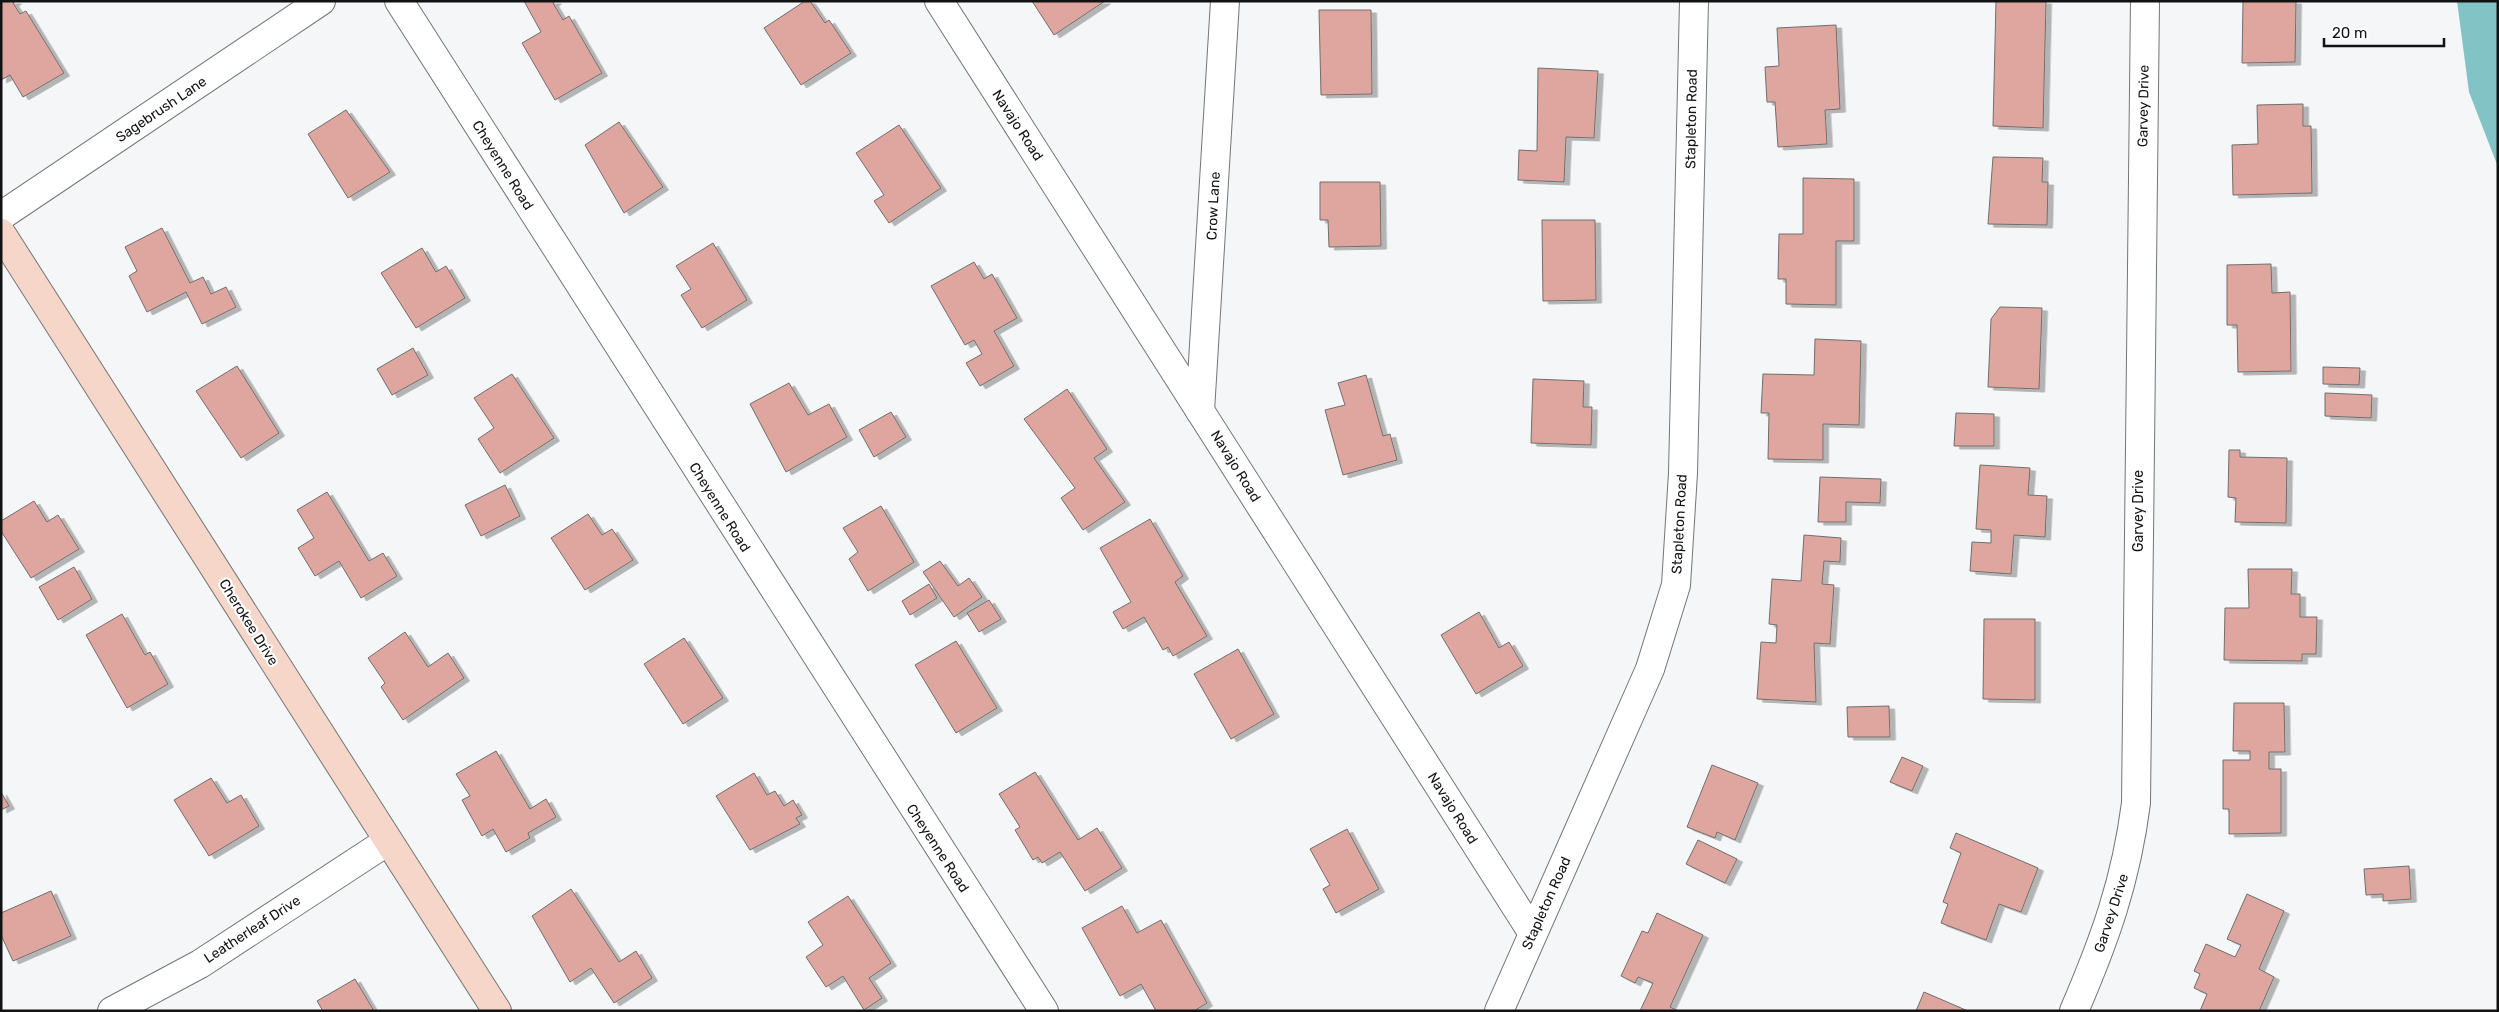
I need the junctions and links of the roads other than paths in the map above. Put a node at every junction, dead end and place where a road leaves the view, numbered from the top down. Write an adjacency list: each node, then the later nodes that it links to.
1 (321, 1): 7 (street, Sagebrush Lane)
2 (399, 1): 14 (street, Cheyenne Road)
3 (939, 1): 9 (street, Navajo Road)
4 (1225, 1): 9 (street, Crow Lane)
5 (1694, 1): 11 (street, Stapleton Road)
6 (2145, 1): 16 (street, Garvey Drive)
7 (1, 216)
8 (1, 233): 10 (street, Cherokee Drive)
9 (1200, 410): 11 (street, Navajo Road)
10 (388, 840): 12 (street, Leatherleaf Drive); 13 (street, Cherokee Drive)
11 (1532, 932): 15 (street, Stapleton Road)
12 (112, 1011)
13 (497, 1011)
14 (1044, 1011)
15 (1499, 1011)
16 (2074, 1011)

